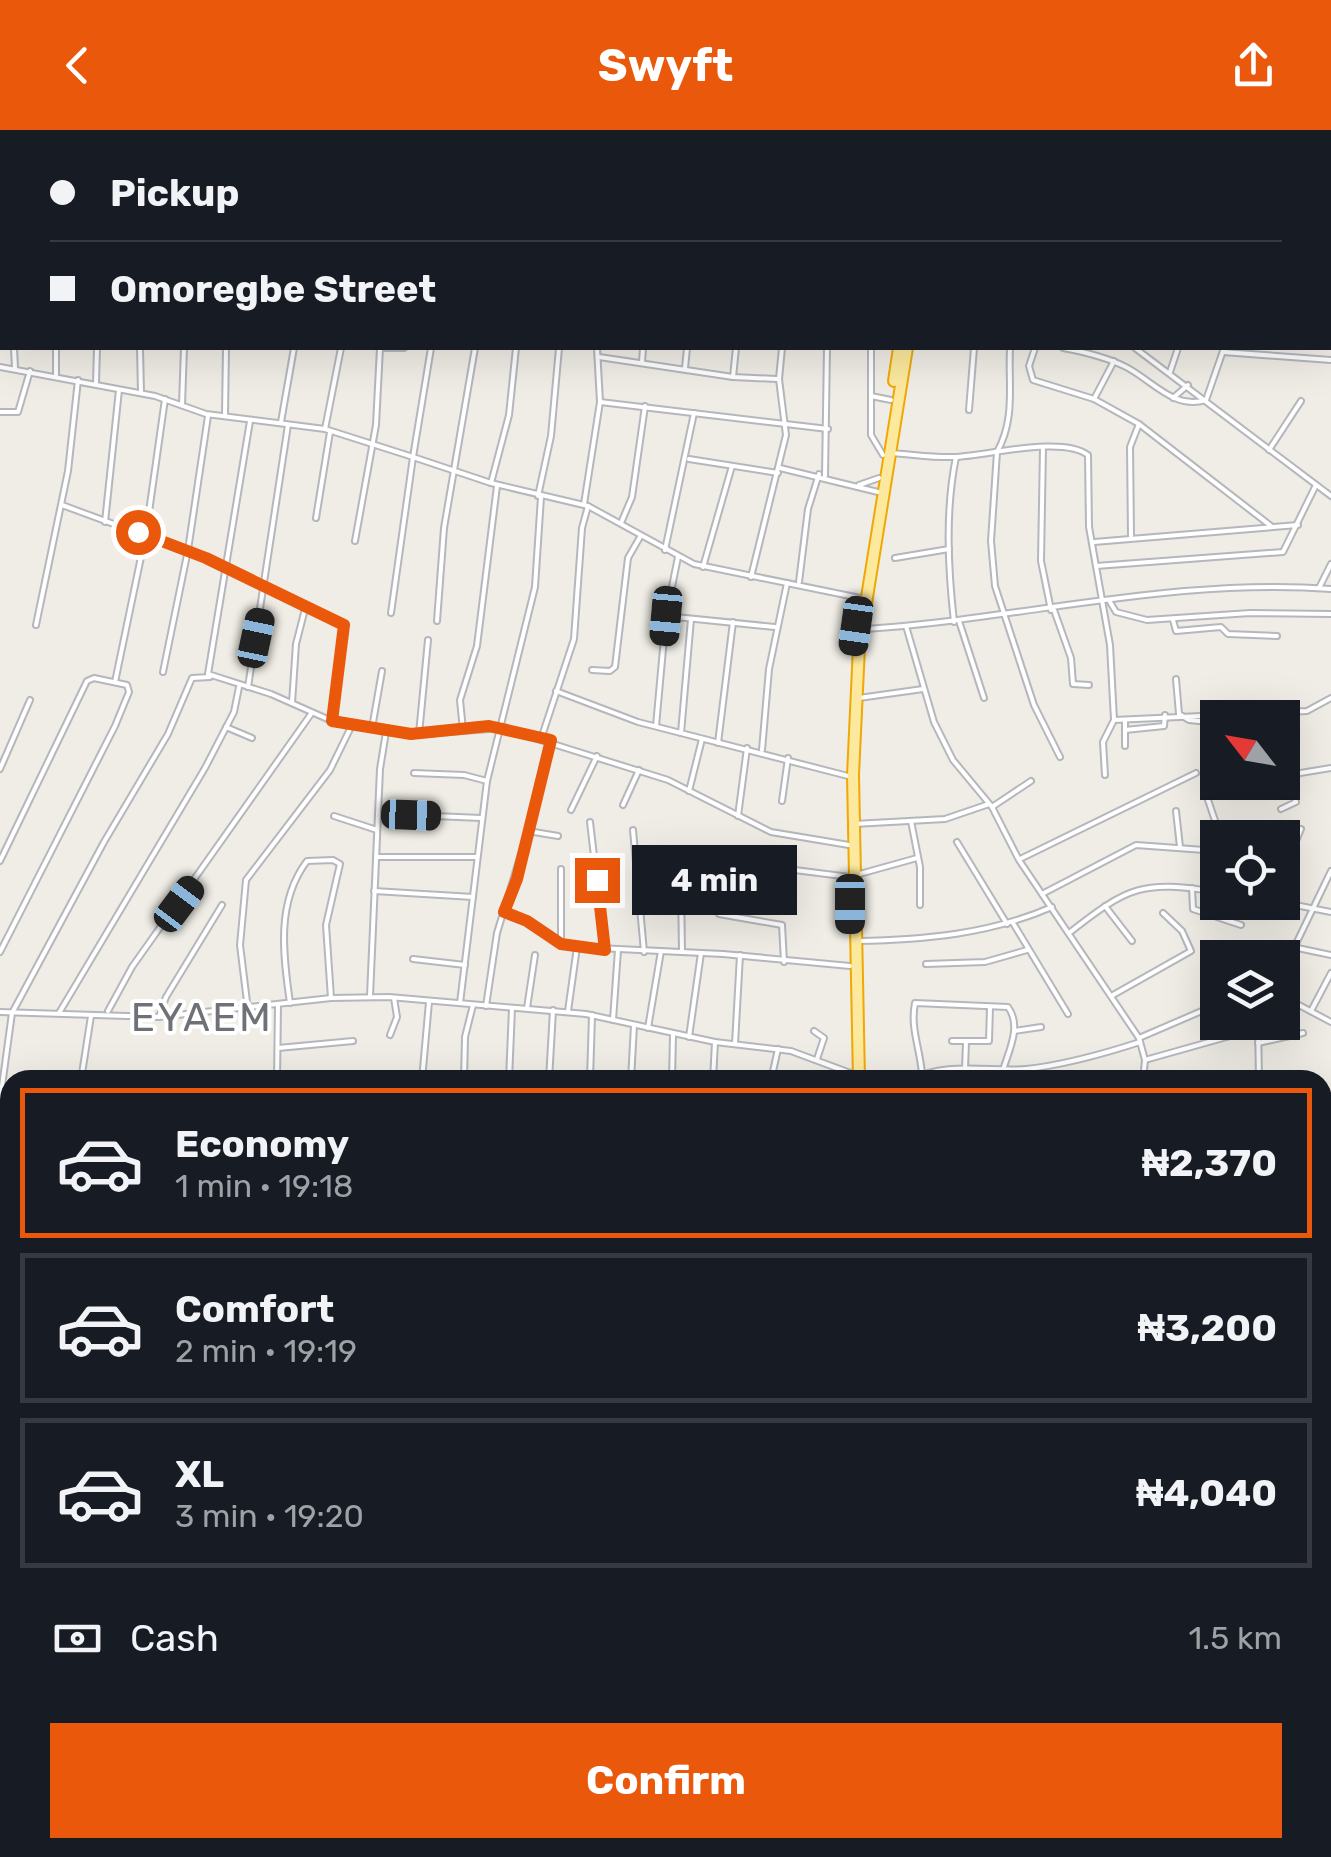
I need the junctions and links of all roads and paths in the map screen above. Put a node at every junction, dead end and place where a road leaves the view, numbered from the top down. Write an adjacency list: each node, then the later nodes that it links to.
1 (14, 350): 35 (street)
2 (56, 350): 39 (street)
3 (98, 350): 43 (street)
4 (140, 350): 46 (street)
5 (184, 350): 55 (street)
6 (226, 350): 61 (street)
7 (294, 350): 63 (street)
8 (341, 350): 67 (street)
9 (381, 350): 68 (street)
10 (431, 350): 73 (street)
11 (475, 350): 78 (street)
12 (516, 350): 81 (street)
13 (559, 350): 86 (street)
14 (597, 350): 30 (street)
15 (643, 350): 33 (street)
16 (687, 350): 36 (street)
17 (736, 350): 40 (street)
18 (782, 350): 41 (street)
19 (827, 350): 66 (street)
20 (871, 350): 47 (street)
21 (900, 350): 51 (highway)
22 (907, 350): 72 (highway)
23 (974, 350): 57 (street)
24 (1010, 350): 71 (street)
25 (1034, 350): 50 (street)
26 (1072, 350): 32 (street)
27 (1139, 350): 38 (street)
28 (1177, 350): 38 (street)
29 (1223, 350): 31 (street); 52 (street)
30 (599, 357): 33 (street); 54 (street)
31 (1331, 360)
32 (1114, 361): 48 (street); 50 (street)
33 (642, 362): 36 (street)
34 (0, 367): 35 (street)
35 (15, 368): 37 (street)
36 (685, 370): 40 (street)
37 (30, 371): 39 (street); 58 (street)
38 (1170, 372): 44 (street)
39 (56, 375): 42 (street)
40 (733, 377): 41 (street)
41 (779, 379): 65 (street)
42 (78, 380): 43 (street); 87 (street)
43 (96, 383): 45 (street)
44 (1188, 386): 48 (street); 52 (street)
45 (119, 390): 46 (street); 90 (street)
46 (141, 393): 49 (street)
47 (872, 396): 51 (street); 72 (street)
48 (1173, 398): 52 (street)
49 (165, 399): 55 (street); 94 (street)
50 (1094, 399): 64 (street)
51 (891, 400): 72 (highway)
52 (1206, 400): 70 (street)
53 (1301, 401): 70 (street)
54 (600, 402): 56 (street); 88 (street)
55 (182, 405): 60 (street)
56 (645, 406): 59 (street); 91 (street)
57 (968, 410)
58 (0, 412)
59 (694, 413): 65 (street); 75 (street)
60 (208, 414): 61 (street); 100 (street)
61 (225, 414): 62 (street)
62 (250, 420): 63 (street); 107 (street)
63 (285, 424): 67 (street); 111 (street)
64 (1139, 424): 93 (street); 95 (street)
65 (786, 426): 66 (street); 77 (street)
66 (828, 429): 79 (street)
67 (328, 430): 68 (street); 89 (street)
68 (373, 443): 73 (street); 97 (street)
69 (1043, 448): 71 (street); 98 (street); 118 (street)
70 (1269, 450): 83 (street)
71 (997, 452): 74 (street); 119 (street)
72 (886, 454): 74 (street); 80 (highway); 131 (highway)
73 (413, 457): 78 (street); 120 (street)
74 (956, 457): 99 (street)
75 (687, 459): 76 (street); 101 (street)
76 (732, 466): 77 (street); 106 (street)
77 (779, 470): 79 (street); 108 (street)
78 (456, 471): 81 (street); 125 (street)
79 (822, 475): 82 (street); 110 (street)
80 (879, 478): 82 (street); 84 (highway)
81 (494, 484): 86 (street); 167 (street)
82 (859, 485): 84 (street)
83 (1316, 485): 85 (street); 92 (street)
84 (878, 492): 114 (highway)
85 (1331, 496)
86 (540, 497): 88 (street); 164 (street)
87 (62, 505): 90 (street); 128 (street)
88 (586, 505): 91 (street); 144 (street)
89 (316, 518)
90 (105, 522): 94 (street)
91 (622, 523): 96 (street)
92 (1298, 525): 93 (street); 105 (street)
93 (1272, 526): 95 (street)
94 (146, 533): 100 (street); 139 (street)
95 (1131, 536): 98 (street)
96 (640, 537): 101 (street); 134 (street)
97 (356, 541)
98 (1094, 542): 105 (street)
99 (949, 549): 103 (street); 126 (street)
100 (188, 550): 107 (street); 135 (street)
101 (664, 550): 102 (street)
102 (678, 557): 106 (street); 122 (street)
103 (895, 558)
104 (1331, 564): 112 (street)
105 (1096, 566): 116 (street)
106 (703, 567): 108 (street)
107 (227, 568): 111 (street); 137 (street)
108 (751, 576): 109 (street)
109 (787, 582): 110 (street); 130 (street)
110 (799, 584): 114 (street)
111 (266, 588): 117 (street); 142 (street)
112 (1320, 588): 113 (street); 115 (street)
113 (1331, 589)
114 (860, 598): 190 (highway)
115 (1110, 602): 116 (street); 124 (street)
116 (1100, 604): 118 (street); 156 (street)
117 (306, 605): 149 (street); 158 (street)
118 (1053, 610): 119 (street); 140 (street)
119 (1004, 611): 126 (street); 181 (street)
120 (392, 613)
121 (1331, 614): 124 (street)
122 (666, 616): 123 (street); 162 (street)
123 (690, 619): 127 (street); 170 (street)
124 (1173, 620): 132 (street)
125 (437, 621)
126 (957, 621): 129 (street); 145 (street)
127 (733, 622): 130 (street); 176 (street)
128 (36, 625)
129 (906, 626): 131 (street); 143 (street)
130 (775, 628): 179 (street)
131 (861, 629): 147 (highway)
132 (1276, 636)
133 (428, 640): 171 (street)
134 (592, 670)
135 (163, 672)
136 (382, 672): 163 (street)
137 (210, 676): 141 (street); 288 (street)
138 (1176, 679): 152 (street)
139 (115, 682): 220 (street); 254 (street)
140 (1090, 685)
141 (239, 686): 142 (street); 161 (street)
142 (248, 687): 149 (street)
143 (924, 689): 147 (street); 197 (street)
144 (556, 691): 162 (street); 174 (street)
145 (984, 698)
146 (1331, 698): 150 (street)
147 (856, 699): 207 (highway)
148 (30, 700): 184 (street)
149 (292, 704): 151 (street)
150 (1300, 712)
151 (311, 714): 158 (street); 286 (street)
152 (1179, 714): 153 (street); 154 (street)
153 (1165, 716): 155 (street); 165 (street)
154 (1199, 717)
155 (1143, 718): 157 (street); 165 (street)
156 (1114, 720): 159 (street); 189 (street)
157 (1134, 720): 159 (street); 166 (street)
158 (332, 721): 160 (street)
159 (1125, 721): 168 (street)
160 (352, 724): 163 (street); 281 (street)
161 (226, 727): 172 (street); 289 (street)
162 (656, 727): 170 (street)
163 (372, 728): 169 (street)
164 (502, 728): 167 (street); 174 (street); 191 (street)
165 (1145, 728): 166 (street)
166 (1136, 729): 168 (street)
167 (463, 730): 171 (street)
168 (1125, 730): 177 (street)
169 (387, 731): 171 (street); 208 (street)
170 (681, 733): 173 (street)
171 (419, 734)
172 (252, 738)
173 (702, 738): 176 (street); 193 (street)
174 (541, 739): 175 (street)
175 (551, 740): 180 (street); 210 (street)
176 (718, 743): 178 (street)
177 (1125, 746)
178 (746, 748): 179 (street); 203 (street)
179 (762, 752): 182 (street)
180 (597, 756): 185 (street); 199 (street)
181 (1060, 757)
182 (788, 758): 190 (street); 195 (street)
183 (1331, 768): 187 (street)
184 (0, 769)
185 (639, 770): 193 (street); 196 (street)
186 (1196, 773): 219 (street)
187 (1300, 773)
188 (414, 774): 191 (street)
189 (1105, 775)
190 (848, 776): 213 (highway)
191 (488, 781): 204 (street)
192 (1031, 781): 197 (street)
193 (689, 790): 203 (street)
194 (1295, 800): 198 (street)
195 (782, 801)
196 (624, 805)
197 (991, 805): 205 (street); 219 (street)
198 (1282, 809)
199 (571, 810)
200 (1176, 811): 214 (street)
201 (411, 815): 204 (street)
202 (334, 816): 208 (street)
203 (738, 816): 213 (street)
204 (482, 818): 217 (street)
205 (910, 820): 207 (street); 218 (street)
206 (590, 822): 250 (street)
207 (854, 824): 225 (highway)
208 (377, 830): 216 (street)
209 (634, 830): 221 (street)
210 (528, 831): 211 (street); 238 (street)
211 (558, 836)
212 (957, 842): 241 (street)
213 (849, 846): 225 (highway)
214 (1180, 847): 215 (street); 230 (street)
215 (1200, 849)
216 (376, 857): 217 (street); 229 (street)
217 (478, 857): 231 (street)
218 (918, 858): 225 (street); 233 (street)
219 (1018, 860): 230 (street)
220 (0, 861)
221 (636, 864): 223 (street); 255 (street)
222 (561, 869): 247 (street)
223 (718, 869): 225 (street); 262 (street)
224 (1331, 870): 237 (street)
225 (853, 876): 245 (highway); 265 (highway)
226 (681, 888): 256 (street)
227 (1192, 888): 228 (street); 235 (street); 242 (street)
228 (1200, 889)
229 (374, 891): 231 (street); 267 (street)
230 (1042, 894): 234 (street)
231 (474, 898): 263 (street)
232 (222, 905): 293 (street)
233 (920, 905)
234 (1052, 906): 241 (street); 243 (street)
235 (1104, 906): 243 (street); 246 (street)
236 (1300, 906): 237 (street)
237 (1311, 908): 240 (street); 244 (street)
238 (504, 912): 247 (street); 277 (street)
239 (1163, 912): 268 (street)
240 (1331, 912)
241 (1010, 923): 245 (street); 252 (street)
242 (1241, 926)
243 (1069, 933): 268 (street)
244 (1297, 940)
245 (856, 941): 332 (highway)
246 (1132, 941)
247 (561, 944): 248 (street)
248 (577, 947): 250 (street); 283 (street)
249 (1300, 949): 258 (street)
250 (605, 950): 251 (street)
251 (618, 950): 255 (street); 294 (street)
252 (1027, 950): 264 (street); 291 (street)
253 (661, 951): 255 (street); 256 (street); 298 (street)
254 (0, 952)
255 (644, 952)
256 (682, 952): 257 (street)
257 (701, 952): 260 (street); 304 (street)
258 (1331, 954)
259 (535, 955): 280 (street)
260 (740, 956): 262 (street); 313 (street)
261 (413, 959): 263 (street)
262 (784, 962): 265 (street)
263 (465, 964): 273 (street)
264 (926, 964)
265 (850, 966): 333 (highway)
266 (1331, 973): 284 (street)
267 (370, 996): 269 (street); 270 (street)
268 (1112, 996): 307 (street)
269 (331, 998): 272 (street); 272 (street)
270 (394, 998): 271 (street); 303 (street)
271 (430, 1002): 273 (street); 322 (street)
272 (290, 1003): 274 (street)
273 (460, 1003): 275 (street)
274 (278, 1005): 281 (street); 314 (street)
275 (473, 1005): 277 (street); 323 (street)
276 (1300, 1005): 284 (street)
277 (486, 1006): 279 (street)
278 (990, 1006): 300 (street); 311 (street); 334 (street)
279 (512, 1008): 280 (street); 324 (street)
280 (528, 1008): 282 (street)
281 (248, 1010): 293 (street)
282 (553, 1010): 283 (street); 325 (street)
283 (568, 1011): 292 (street)
284 (1311, 1011): 295 (street)
285 (0, 1012): 288 (street)
286 (108, 1012): 290 (street); 293 (street)
287 (1200, 1012): 307 (street)
288 (12, 1013): 289 (street); 319 (street)
289 (59, 1013): 290 (street)
290 (92, 1013): 320 (street)
291 (1068, 1014)
292 (592, 1015): 294 (street); 326 (street)
293 (159, 1017)
294 (613, 1020): 296 (street)
295 (1331, 1022)
296 (634, 1025): 298 (street); 327 (street)
297 (1041, 1027): 300 (street)
298 (648, 1028): 302 (street)
299 (814, 1030): 316 (street)
300 (1014, 1031): 336 (street)
301 (1303, 1033): 312 (street)
302 (674, 1034): 304 (street); 328 (street)
303 (390, 1036)
304 (689, 1036): 310 (street)
305 (353, 1040): 314 (street)
306 (952, 1040): 311 (street)
307 (1139, 1040): 317 (street); 336 (street)
308 (1211, 1040): 317 (street)
309 (1258, 1040): 312 (street)
310 (715, 1042): 313 (street); 329 (street)
311 (966, 1042): 318 (street)
312 (1258, 1043): 338 (street)
313 (735, 1044): 315 (street)
314 (278, 1048): 321 (street)
315 (778, 1049): 316 (street); 330 (street)
316 (817, 1059): 331 (street)
317 (1145, 1060): 337 (street)
318 (965, 1069): 335 (street); 336 (street)
319 (4, 1070)
320 (83, 1070)
321 (277, 1070)
322 (423, 1070)
323 (464, 1070)
324 (509, 1070)
325 (550, 1070)
326 (590, 1070)
327 (632, 1070)
328 (672, 1070)
329 (714, 1070)
330 (773, 1070)
331 (839, 1070)
332 (855, 1070)
333 (855, 1070)
334 (922, 1070)
335 (956, 1070)
336 (1003, 1070)
337 (1144, 1070)
338 (1259, 1070)

